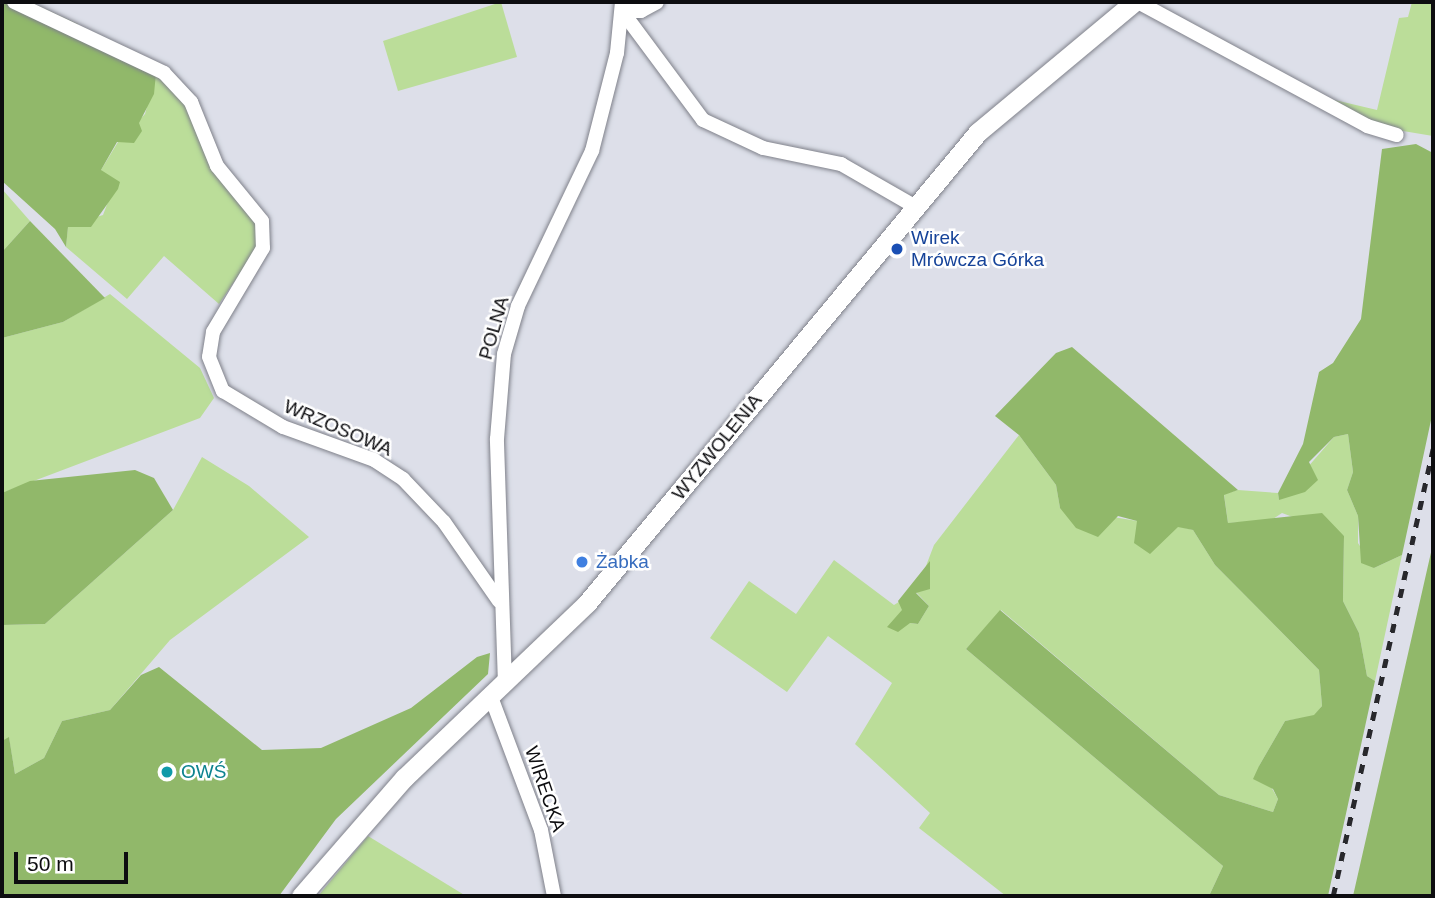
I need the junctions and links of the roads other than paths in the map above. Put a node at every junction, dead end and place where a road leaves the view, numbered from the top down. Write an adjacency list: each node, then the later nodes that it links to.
1 (14, 2): 7 (street, WRZOSOWA)
2 (657, 2): 4 (street)
3 (1136, 2): 5 (street); 6 (street, WYZWOLENIA)
4 (622, 6): 6 (street); 7 (street, POLNA)
5 (1397, 135)
6 (914, 206): 8 (street, WYZWOLENIA)
7 (499, 601): 8 (street, POLNA)
8 (498, 691): 9 (street, WYZWOLENIA); 10 (street, WIRECKA)
9 (301, 896)
10 (554, 896)

